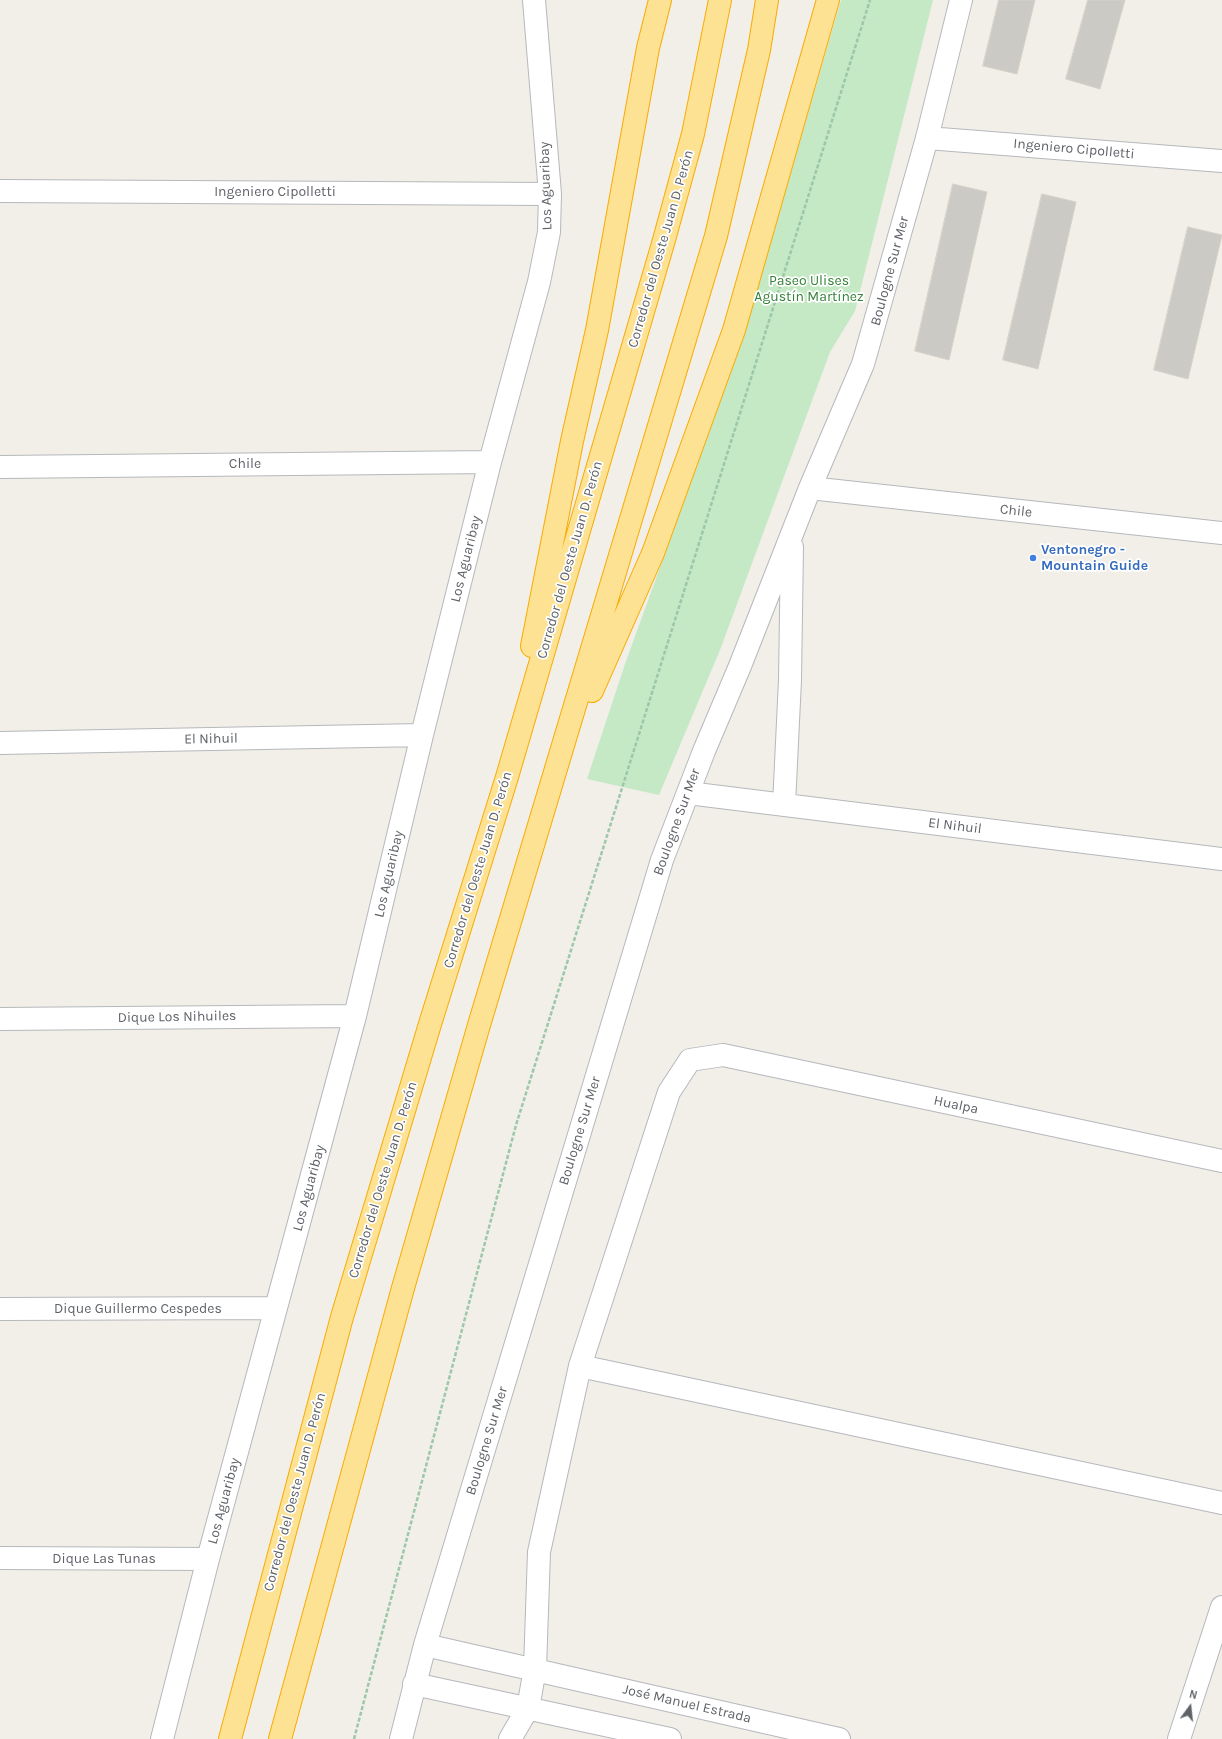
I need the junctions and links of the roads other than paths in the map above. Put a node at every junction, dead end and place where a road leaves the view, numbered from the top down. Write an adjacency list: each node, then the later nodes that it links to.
1 (534, 0): 10 (street, Los Aguaribay)
2 (660, 0): 18 (highway)
3 (720, 0): 18 (highway, Corredor del Oeste Juan D. Perón)
4 (767, 0): 19 (highway)
5 (828, 0): 19 (highway)
6 (960, 0): 7 (street, Boulogne Sur Mer)
7 (927, 138): 8 (street, Ingeniero Cipolletti); 13 (street, Boulogne Sur Mer)
8 (1222, 161)
9 (0, 190): 10 (street, Ingeniero Cipolletti)
10 (550, 194): 11 (street, Los Aguaribay)
11 (490, 462): 12 (street, Chile); 16 (street, Los Aguaribay)
12 (0, 466)
13 (810, 488): 14 (street, Chile); 15 (street, Boulogne Sur Mer)
14 (1222, 533)
15 (792, 534): 20 (street, Boulogne Sur Mer); 21 (street, Boulogne Sur Mer)
16 (422, 735): 17 (street, El Nihuil); 23 (street, Los Aguaribay)
17 (0, 743)
18 (507, 777): 39 (highway, Corredor del Oeste Juan D. Perón)
19 (553, 778): 35 (highway)
20 (688, 794): 21 (street, El Nihuil); 33 (street, Boulogne Sur Mer)
21 (784, 805): 22 (street, El Nihuil)
22 (1222, 859)
23 (355, 1016): 24 (street, Dique Los Nihuiles); 26 (street, Los Aguaribay)
24 (0, 1019)
25 (1222, 1161): 28 (street, Hualpa)
26 (276, 1308): 27 (street, Dique Guillermo Cespedes); 31 (street, Los Aguaribay)
27 (0, 1309)
28 (580, 1366): 29 (street); 34 (street)
29 (1222, 1503)
30 (0, 1558): 31 (street, Dique Las Tunas)
31 (208, 1559): 38 (street, Los Aguaribay)
32 (1222, 1606): 46 (street)
33 (425, 1645): 34 (street, José Manuel Estrada); 36 (street, Boulogne Sur Mer)
34 (535, 1669): 37 (street); 45 (street, José Manuel Estrada)
35 (296, 1678): 40 (highway); 41 (highway)
36 (414, 1684): 37 (street); 42 (street, Boulogne Sur Mer)
37 (528, 1708): 43 (street); 44 (street)
38 (162, 1739)
39 (230, 1739)
40 (280, 1739)
41 (294, 1739)
42 (401, 1739)
43 (510, 1739)
44 (670, 1739)
45 (839, 1739)
46 (1179, 1739)

